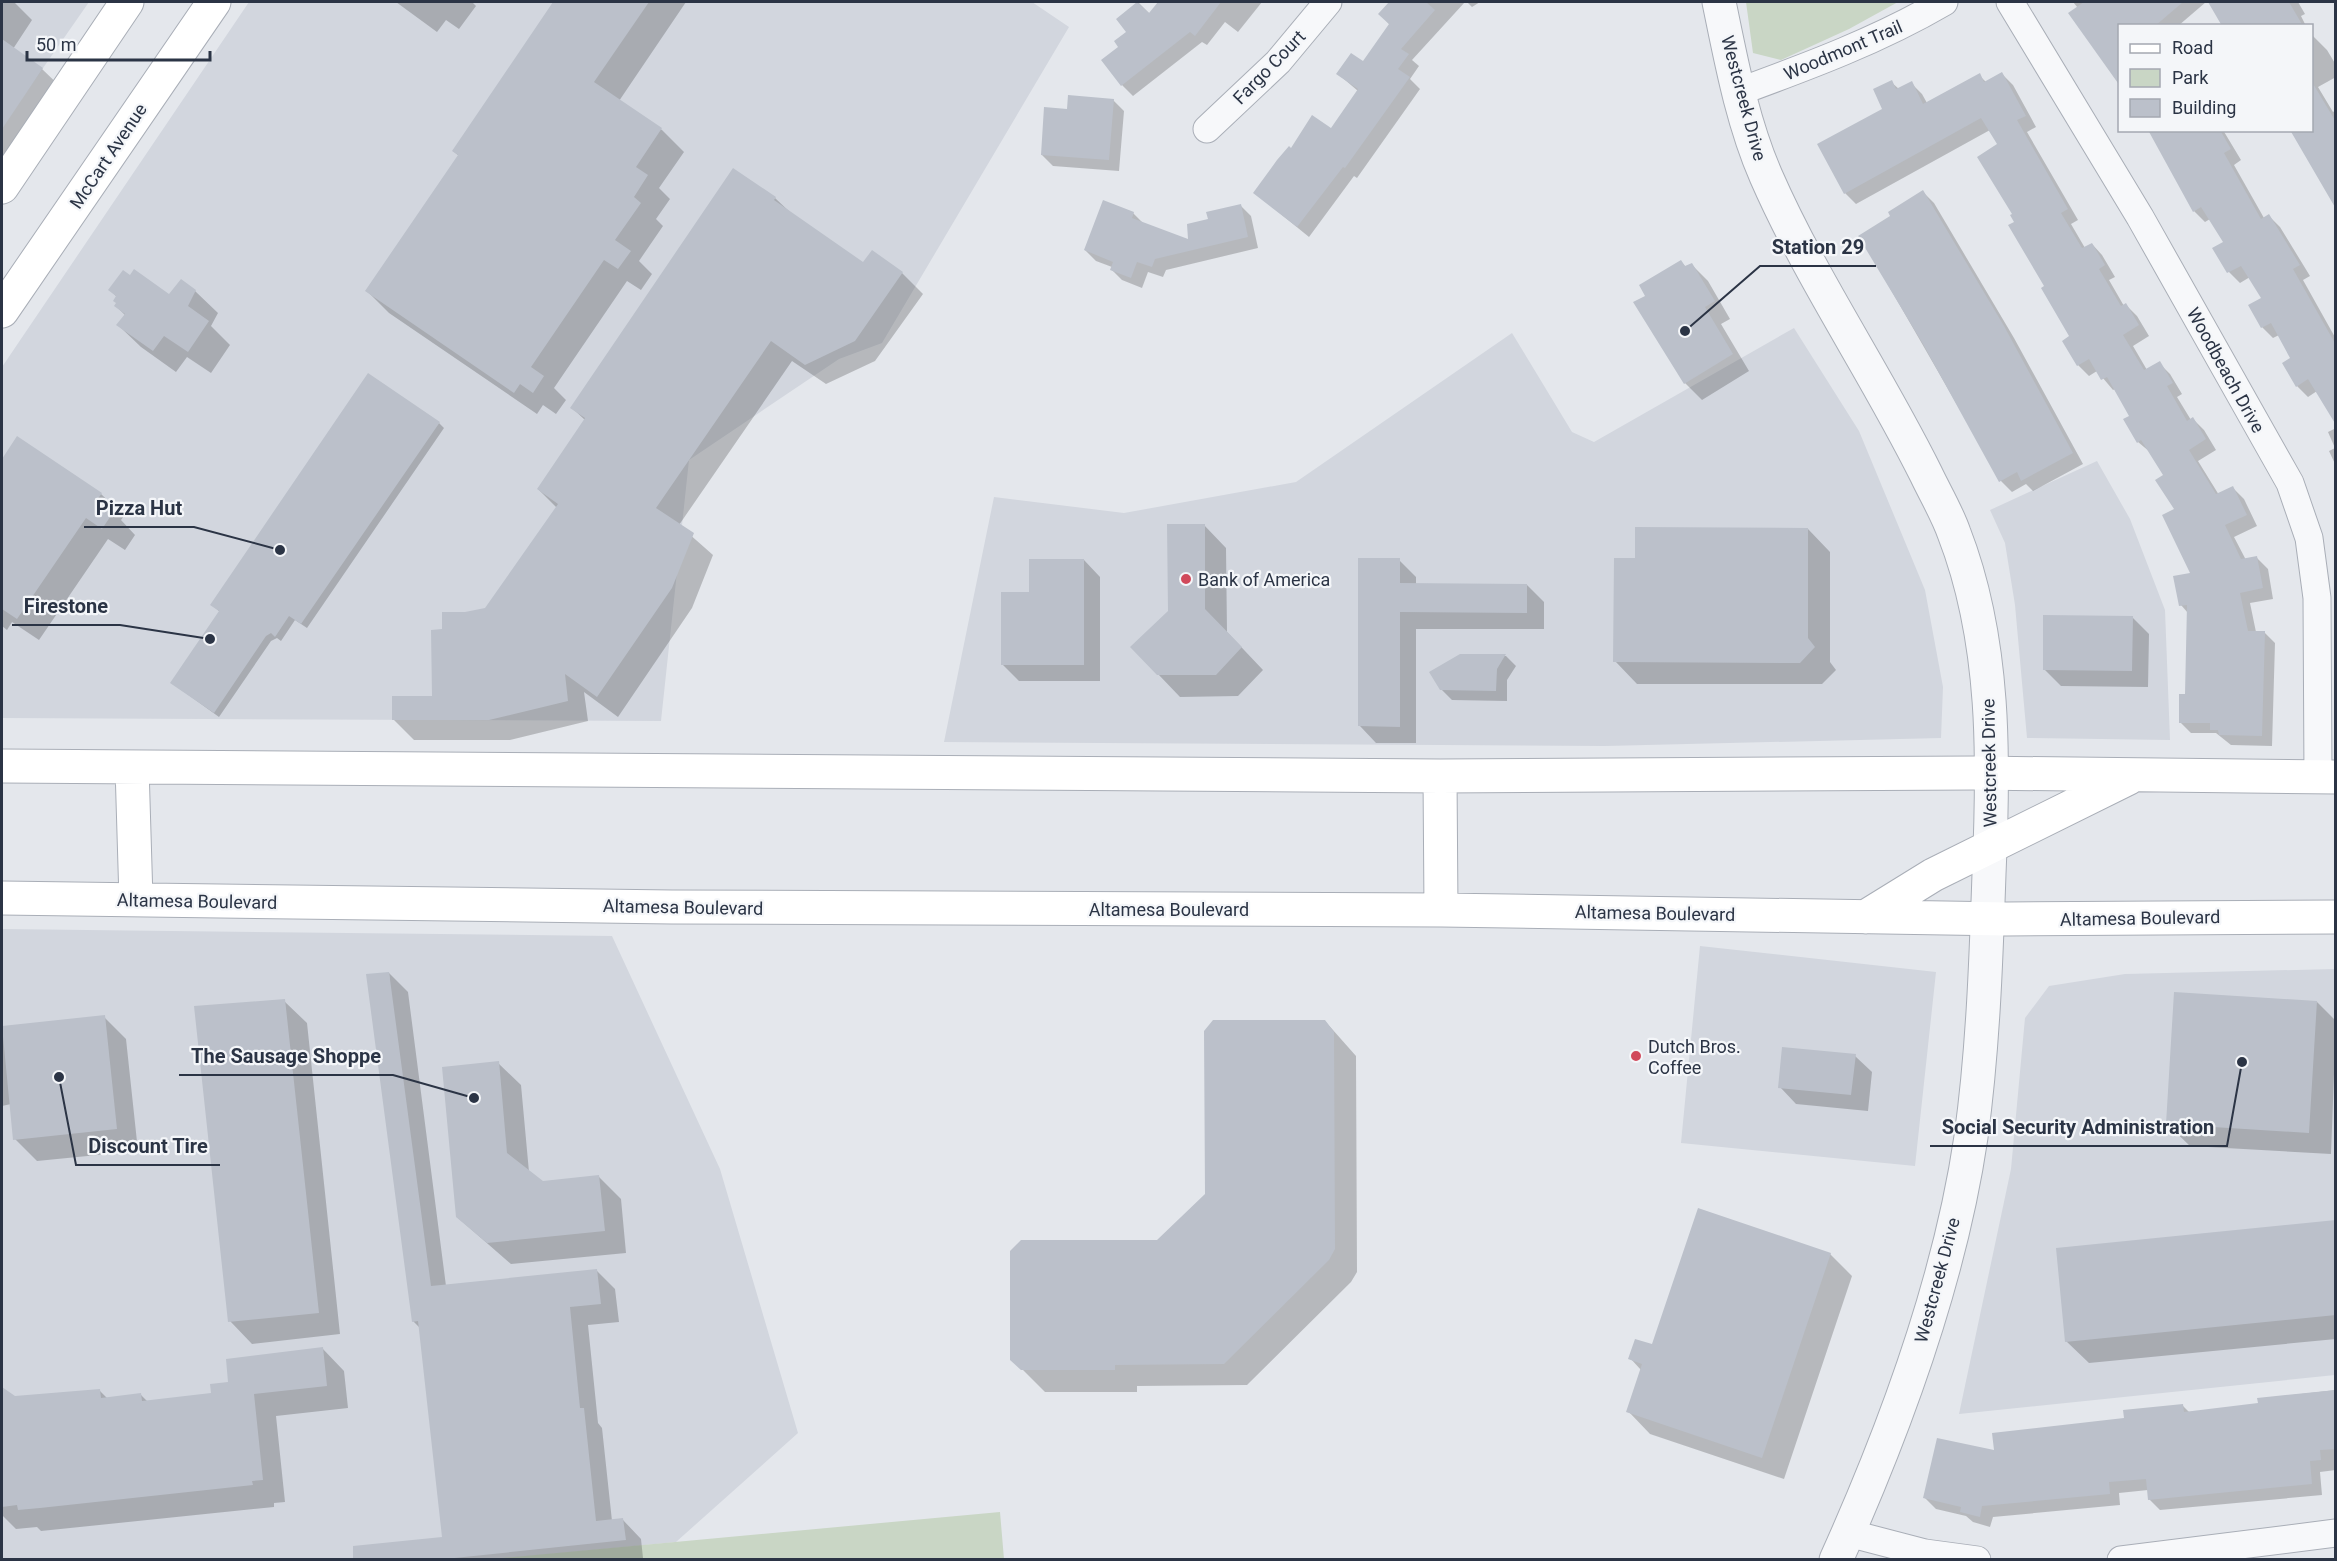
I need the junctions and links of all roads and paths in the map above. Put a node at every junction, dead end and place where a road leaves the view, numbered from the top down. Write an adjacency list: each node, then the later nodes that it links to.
1 (127, 2): 9 (main road)
2 (214, 2): 10 (main road, McCart Avenue)
3 (1328, 2): 8 (street, Fargo Court)
4 (1944, 2): 7 (street, Woodmont Trail)
5 (2010, 2): 17 (street, Woodbeach Drive)
6 (1721, 11): 7 (street, Westcreek Drive)
7 (1738, 92): 14 (street, Westcreek Drive)
8 (1207, 129)
9 (2, 187)
10 (2, 311)
11 (2, 766): 12 (main road)
12 (52, 766): 13 (main road); 18 (main road)
13 (132, 767): 16 (main road); 21 (main road)
14 (1992, 774): 15 (main road); 16 (main road); 19 (street, Westcreek Drive)
15 (2134, 775): 17 (main road); 19 (main road)
16 (1440, 776): 22 (main road)
17 (2327, 777)
18 (2, 783)
19 (1990, 848): 23 (main road); 25 (street, Westcreek Drive)
20 (2, 898): 21 (main road, Altamesa Boulevard)
21 (136, 900): 22 (main road, Altamesa Boulevard)
22 (1441, 910): 23 (main road, Altamesa Boulevard)
23 (1865, 917): 25 (main road, Altamesa Boulevard)
24 (2336, 917): 25 (main road, Altamesa Boulevard)
25 (1988, 918): 27 (street, Westcreek Drive)
26 (2336, 1533): 29 (street)
27 (1842, 1546): 28 (street)
28 (1977, 1560)
29 (2121, 1560)

